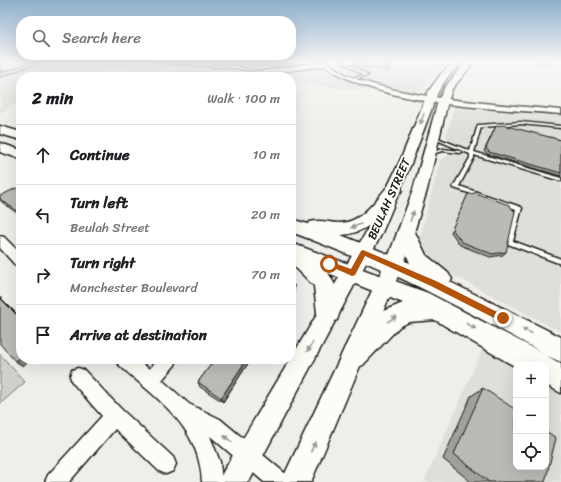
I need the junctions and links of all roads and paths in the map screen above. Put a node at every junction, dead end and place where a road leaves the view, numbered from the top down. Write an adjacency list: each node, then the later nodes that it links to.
1 (369, 84): 4 (street)
2 (441, 84): 4 (main road, BEULAH STREET)
3 (452, 84): 4 (main road, BEULAH STREET)
4 (436, 100): 5 (street); 9 (main road, BEULAH STREET); 15 (main road, BEULAH STREET, one-way to 15)
5 (561, 112)
6 (561, 128): 13 (lane)
7 (0, 130): 8 (main road)
8 (16, 135)
9 (434, 138): 12 (main road, BEULAH STREET); 13 (lane)
10 (0, 147): 11 (main road)
11 (16, 153)
12 (431, 153): 13 (lane); 18 (main road, BEULAH STREET, one-way to 12)
13 (472, 154): 14 (lane); 24 (lane)
14 (561, 180)
15 (394, 190): 16 (main road, one-way to 16); 21 (main road, BEULAH STREET)
16 (296, 221)
17 (296, 227): 21 (main road)
18 (406, 233): 26 (main road, BEULAH STREET); 27 (main road)
19 (0, 242): 23 (street)
20 (296, 253): 25 (main road)
21 (363, 253): 25 (main road, BEULAH STREET); 26 (main road)
22 (296, 255): 29 (main road)
23 (16, 257)
24 (561, 262)
25 (352, 273): 26 (main road); 29 (main road, BEULAH STREET)
26 (389, 276): 27 (main road); 28 (main road); 31 (main road, BEULAH STREET)
27 (478, 305): 30 (main road, one-way to 27)
28 (440, 310): 31 (main road, one-way to 28); 32 (main road, one-way to 32)
29 (329, 313): 41 (main road, BEULAH STREET, one-way to 41)
30 (561, 350)
31 (354, 356): 47 (main road, BEULAH STREET, one-way to 31)
32 (533, 362)
33 (131, 364): 38 (street)
34 (164, 364): 38 (street)
35 (549, 372): 37 (main road)
36 (78, 376): 40 (street)
37 (561, 379)
38 (150, 380): 39 (street)
39 (184, 410): 41 (street, one-way to 39); 44 (street)
40 (114, 416): 42 (street); 43 (street)
41 (248, 456): 45 (main road, BEULAH STREET); 46 (street)
42 (166, 464)
43 (54, 482)
44 (212, 482)
45 (233, 482)
46 (280, 482)
47 (296, 482)

